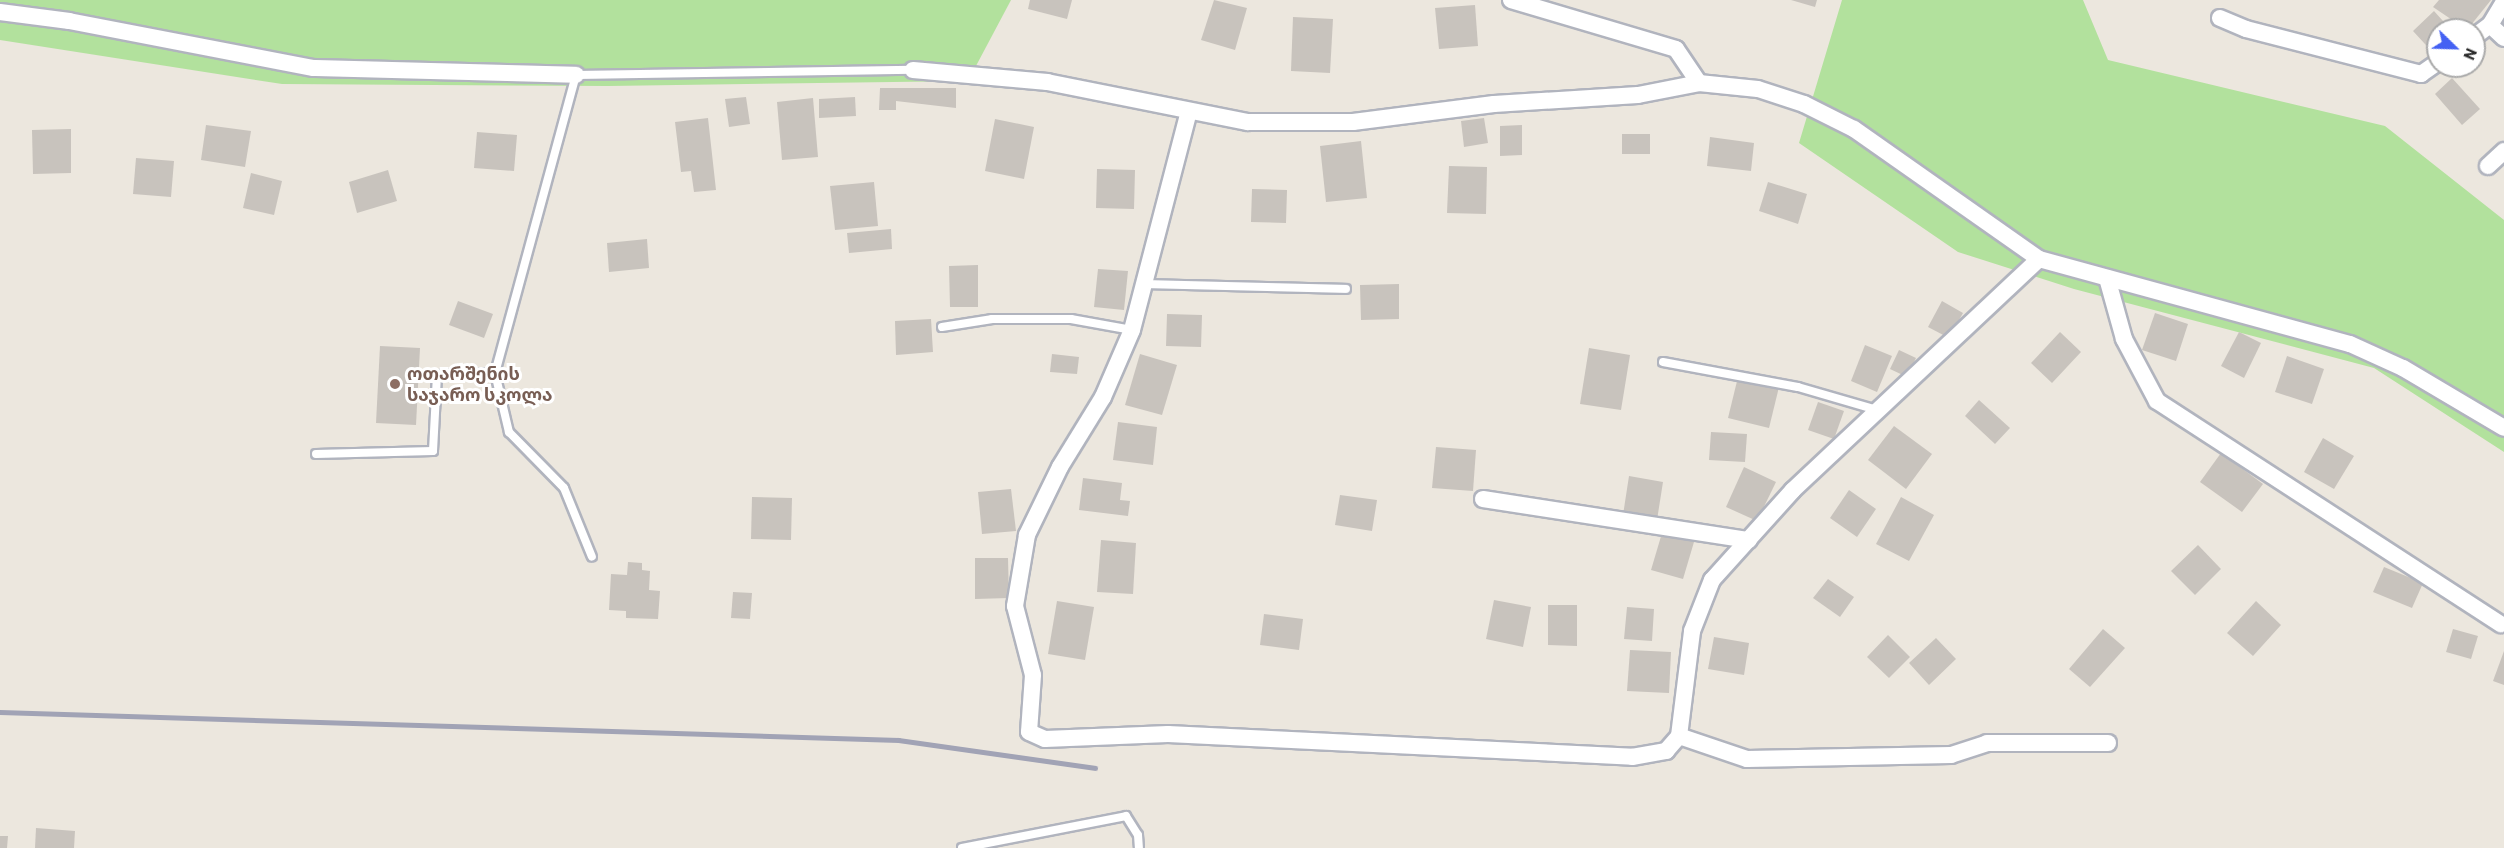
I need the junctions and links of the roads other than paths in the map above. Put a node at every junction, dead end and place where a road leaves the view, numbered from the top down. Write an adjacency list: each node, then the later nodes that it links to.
1 (1511, 0): 11 (street)
2 (2504, 2): 5 (street)
3 (0, 12): 10 (street)
4 (2220, 18): 9 (street)
5 (2490, 26): 6 (street); 7 (street)
6 (2486, 29)
7 (2504, 38)
8 (913, 70): 10 (lane); 12 (street)
9 (2426, 70)
10 (576, 75): 22 (lane)
11 (1699, 83): 12 (street); 15 (street)
12 (1189, 111): 17 (street)
13 (2504, 152): 14 (street)
14 (2488, 165)
15 (2038, 260): 16 (street); 23 (street)
16 (2107, 278): 24 (street); 29 (street)
17 (1147, 284): 18 (lane); 20 (street)
18 (1346, 289)
19 (942, 327): 20 (lane)
20 (1132, 330): 30 (street)
21 (1663, 362): 23 (lane)
22 (495, 373): 25 (lane); 28 (lane)
23 (1878, 410): 27 (street)
24 (2504, 429)
25 (316, 454)
26 (1483, 499): 27 (street)
27 (1749, 540): 30 (street)
28 (592, 557)
29 (2501, 624)
30 (1679, 736): 31 (street)
31 (2108, 743)
32 (962, 848): 33 (lane)
33 (1138, 848)

